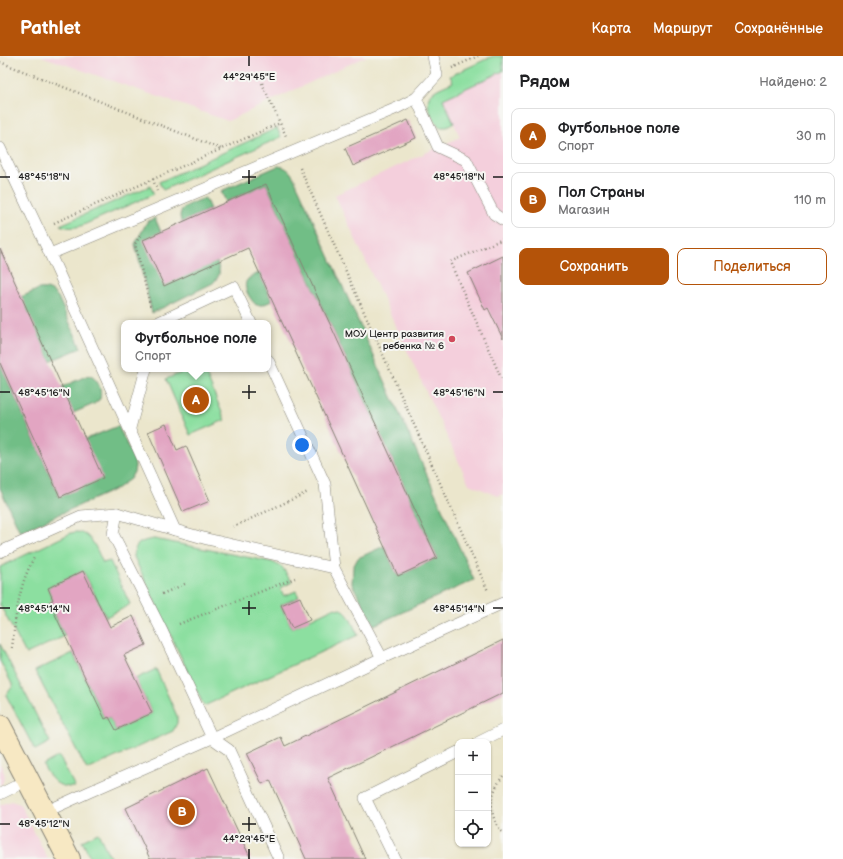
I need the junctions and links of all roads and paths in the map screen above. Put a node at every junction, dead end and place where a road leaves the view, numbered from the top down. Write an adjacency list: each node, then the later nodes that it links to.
1 (433, 56): 4 (lane)
2 (478, 56): 4 (path)
3 (0, 62): 9 (path)
4 (437, 75): 6 (lane)
5 (262, 84): 7 (path)
6 (416, 98): 10 (lane); 12 (lane)
7 (280, 123): 9 (path); 10 (path)
8 (0, 148): 13 (lane)
9 (222, 149): 13 (path)
10 (293, 153): 11 (lane); 32 (path)
11 (153, 211): 15 (lane); 16 (path)
12 (503, 220)
13 (39, 230): 15 (lane)
14 (503, 239): 21 (path)
15 (50, 254): 22 (lane)
16 (157, 320)
17 (163, 320): 18 (lane)
18 (250, 320)
19 (271, 367): 23 (lane)
20 (145, 372): 22 (lane)
21 (503, 379)
22 (130, 428): 26 (lane)
23 (325, 484): 27 (path); 29 (lane)
24 (117, 513): 25 (lane); 26 (lane); 31 (lane)
25 (50, 530): 28 (lane); 34 (path)
26 (175, 530): 27 (lane)
27 (208, 539): 29 (lane)
28 (0, 552)
29 (330, 567): 33 (path); 35 (lane)
30 (187, 583): 31 (path)
31 (147, 601): 33 (lane)
32 (499, 604): 35 (lane)
33 (162, 631): 38 (lane)
34 (12, 648)
35 (382, 658): 38 (lane)
36 (0, 726): 42 (main road)
37 (503, 730): 39 (lane)
38 (212, 738): 44 (lane); 47 (lane)
39 (485, 739)
40 (455, 753): 48 (lane)
41 (503, 776): 45 (path)
42 (28, 780): 43 (lane); 44 (main road)
43 (0, 794)
44 (45, 812): 46 (main road)
45 (503, 833)
46 (69, 859)
47 (279, 859)
48 (395, 859)

